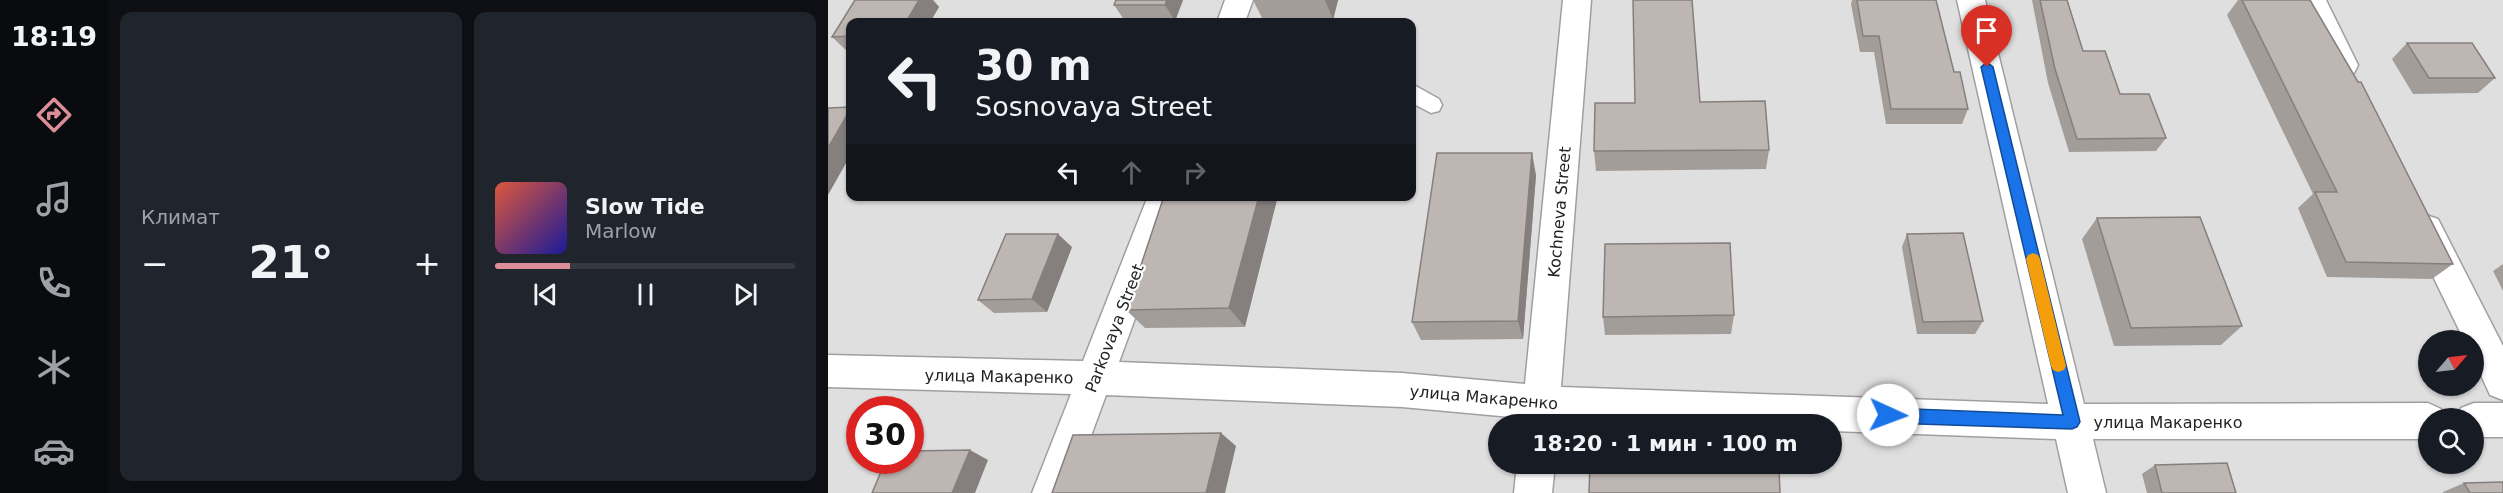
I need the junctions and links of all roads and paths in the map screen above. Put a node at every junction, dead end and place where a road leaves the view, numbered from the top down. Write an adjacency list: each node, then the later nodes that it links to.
1 (1239, 0): 5 (street)
2 (1577, 0): 14 (street, Kochneva Street)
3 (1971, 0): 19 (street)
4 (2312, 0): 7 (street)
5 (1232, 18)
6 (1416, 95): 8 (lane)
7 (2360, 96)
8 (1431, 105)
9 (1162, 201): 12 (street, Parkovaya Street)
10 (2413, 202): 13 (street)
11 (828, 371): 12 (street, улица Макаренко)
12 (1095, 378): 14 (street, улица Макаренко); 21 (street, Parkovaya Street)
13 (2503, 383)
14 (1541, 414)
15 (1842, 419): 19 (street, улица Макаренко)
16 (2484, 420): 17 (street)
17 (2503, 420)
18 (2418, 421): 19 (street, улица Макаренко)
19 (2072, 422): 23 (street)
20 (1535, 474): 22 (street)
21 (1051, 493)
22 (1533, 493)
23 (2087, 493)

